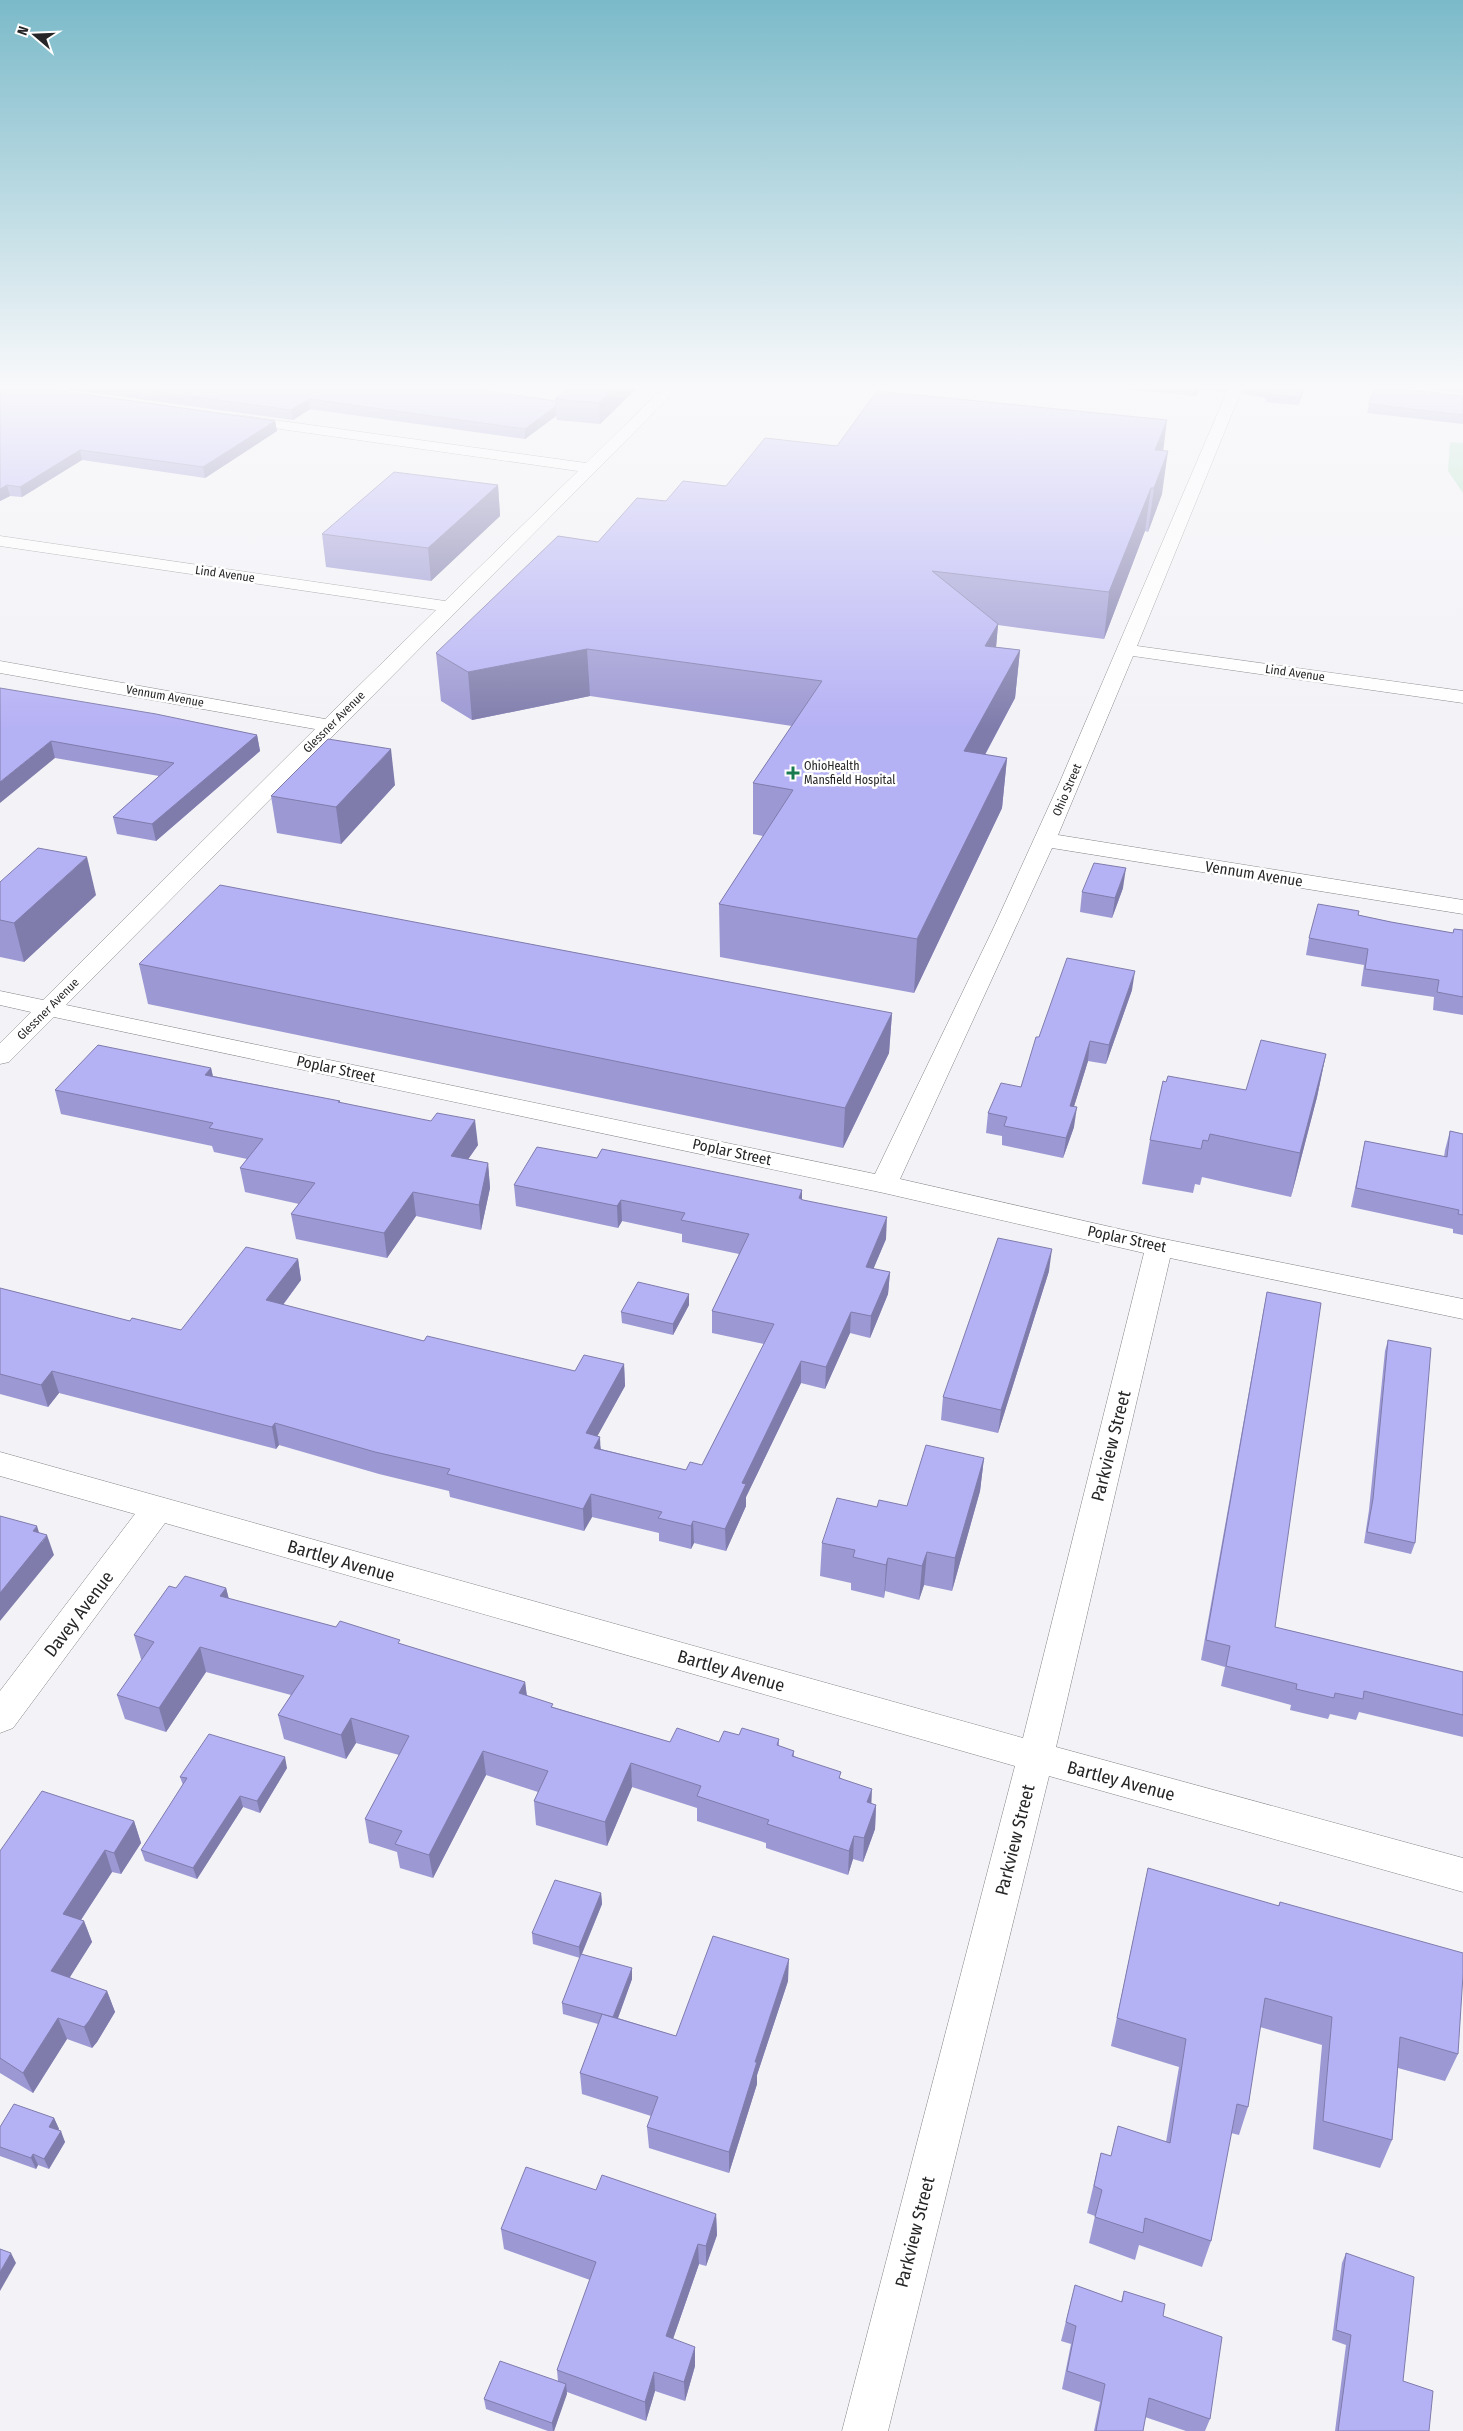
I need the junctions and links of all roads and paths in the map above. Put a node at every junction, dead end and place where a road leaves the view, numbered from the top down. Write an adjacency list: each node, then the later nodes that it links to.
1 (555, 502): 4 (street, Glessner Avenue)
2 (1186, 502): 5 (street, Ohio Street)
3 (0, 541): 4 (street, Lind Avenue)
4 (449, 607): 8 (street, Glessner Avenue)
5 (1127, 650): 7 (street, Lind Avenue); 9 (street, Ohio Street)
6 (0, 667): 8 (street, Vennum Avenue)
7 (1463, 697)
8 (329, 726): 12 (street, Glessner Avenue)
9 (1046, 840): 10 (street, Vennum Avenue); 14 (street, Ohio Street)
10 (1463, 907)
11 (0, 998): 12 (street, Poplar Street)
12 (49, 1008): 13 (street, Glessner Avenue); 14 (street, Poplar Street)
13 (0, 1057)
14 (884, 1184): 15 (street, Poplar Street)
15 (1159, 1246): 16 (street, Poplar Street); 20 (street, Parkview Street)
16 (1463, 1310)
17 (0, 1464): 18 (street, Bartley Avenue)
18 (157, 1510): 19 (street, Davey Avenue); 20 (street, Bartley Avenue)
19 (0, 1718)
20 (1036, 1757): 21 (street, Bartley Avenue); 22 (street, Parkview Street)
21 (1463, 1876)
22 (865, 2431)

